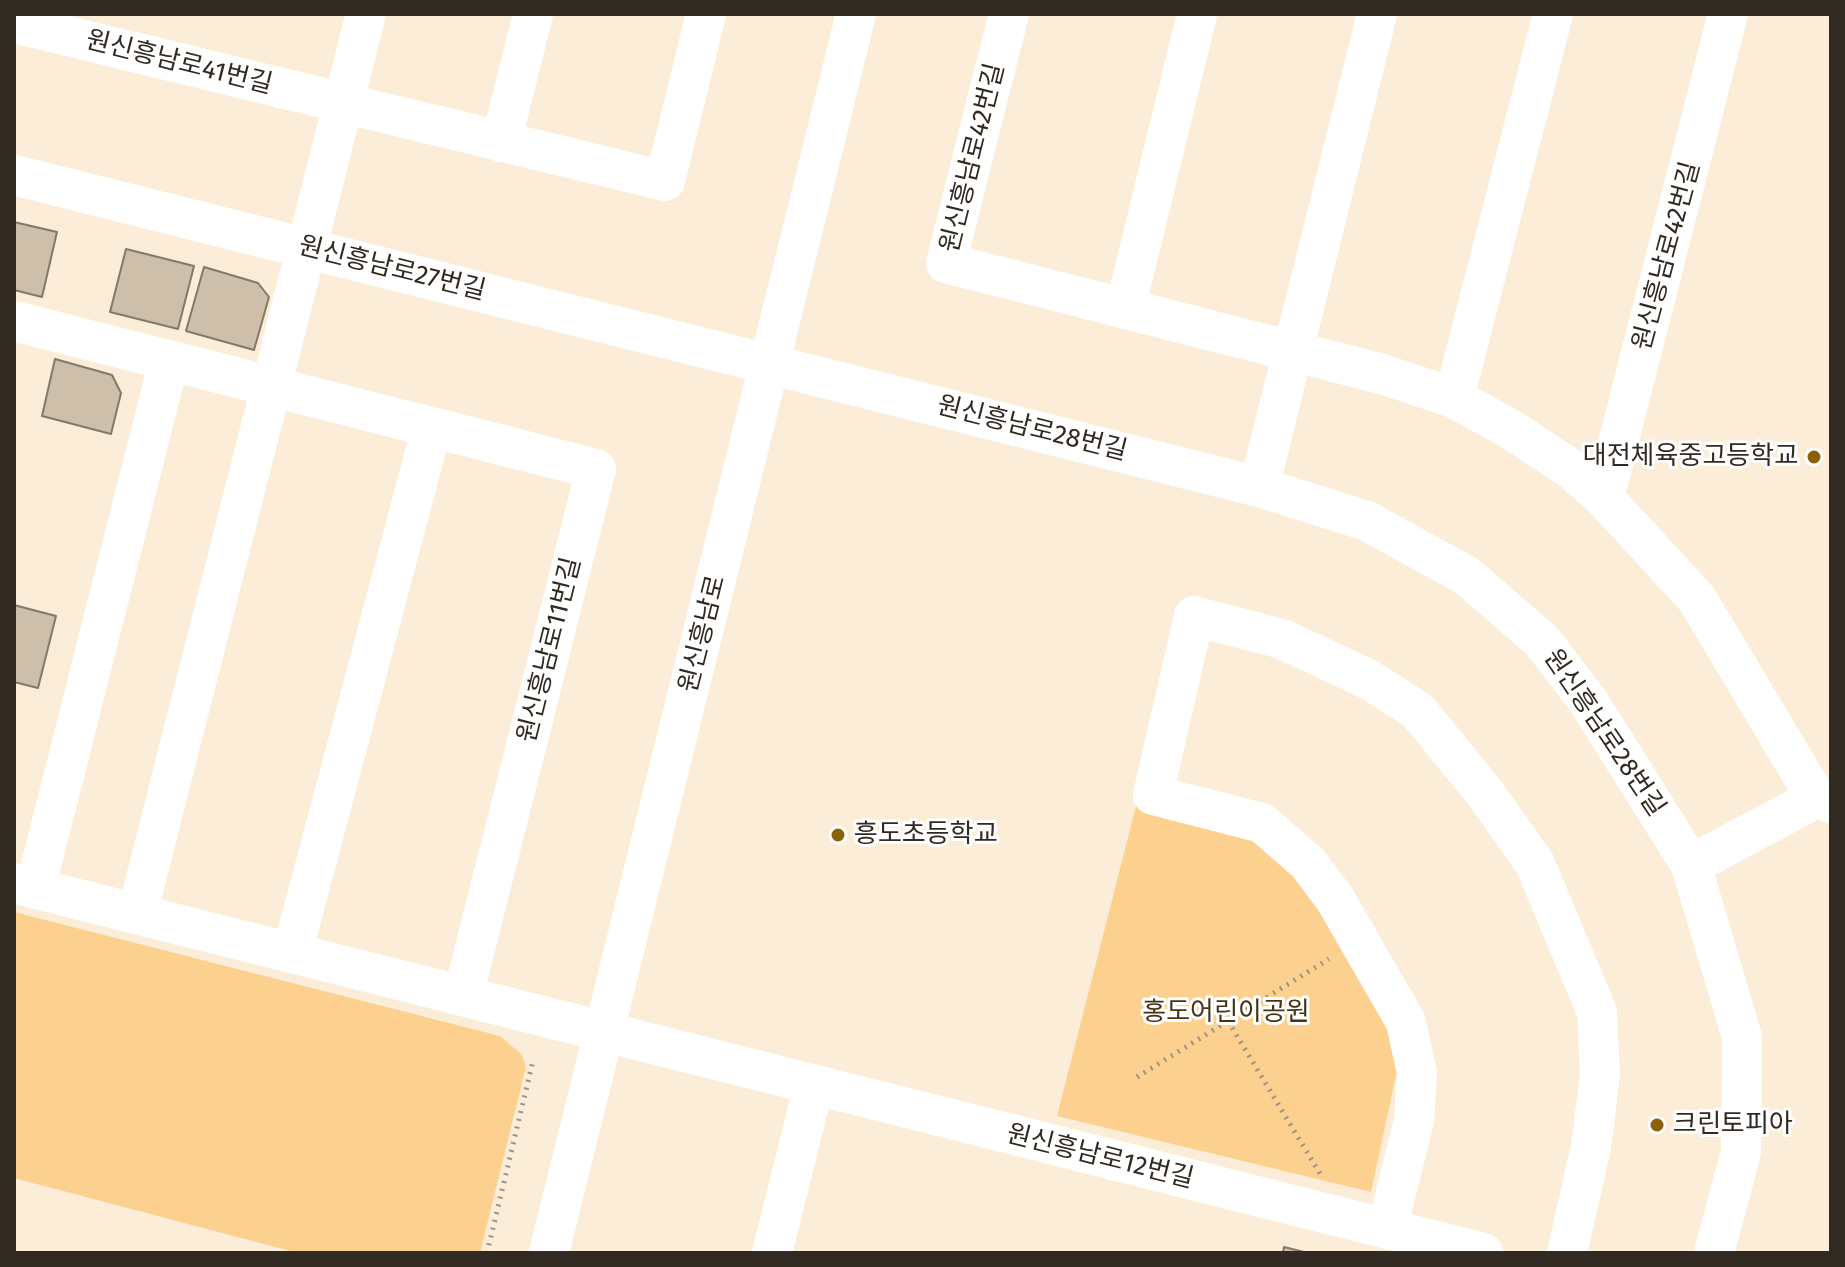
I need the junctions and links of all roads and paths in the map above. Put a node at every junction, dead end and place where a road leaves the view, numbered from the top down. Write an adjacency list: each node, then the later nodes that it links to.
1 (366, 14): 11 (street)
2 (533, 14): 12 (street)
3 (706, 14): 12 (street, 원신흥남로41번길)
4 (856, 14): 19 (street, 원신흥남로)
5 (1009, 14): 15 (street, 원신흥남로42번길)
6 (1197, 14): 15 (street)
7 (1377, 14): 17 (street)
8 (1553, 14): 21 (street)
9 (1728, 14): 24 (street, 원신흥남로42번길)
10 (14, 23): 11 (street, 원신흥남로41번길)
11 (343, 103): 12 (street, 원신흥남로41번길); 14 (street)
12 (501, 142)
13 (14, 175): 14 (street, 원신흥남로27번길)
14 (306, 248): 19 (street, 원신흥남로27번길); 20 (street)
15 (1125, 309): 17 (street, 원신흥남로42번길)
16 (14, 321): 18 (street, 원신흥남로11번길)
17 (1293, 351): 21 (street, 원신흥남로42번길); 23 (street)
18 (169, 361): 20 (street, 원신흥남로11번길); 27 (street)
19 (771, 363): 23 (street, 원신흥남로28번길); 33 (street, 원신흥남로)
20 (271, 386): 22 (street, 원신흥남로11번길); 28 (street)
21 (1454, 398): 24 (street, 원신흥남로42번길)
22 (432, 427): 29 (street); 31 (street, 원신흥남로11번길)
23 (1259, 487): 26 (street, 원신흥남로28번길)
24 (1604, 498): 25 (street, 원신흥남로42번길)
25 (1824, 800): 26 (street)
26 (1691, 865): 44 (street, 원신흥남로28번길)
27 (24, 886): 28 (street)
28 (137, 914): 29 (street)
29 (292, 953): 31 (street)
30 (1337, 955): 32 (path)
31 (463, 996): 33 (street)
32 (1228, 1021): 35 (path); 37 (path)
33 (604, 1032): 36 (street, 원신흥남로12번길); 40 (street, 원신흥남로)
34 (533, 1061): 39 (path)
35 (1137, 1077)
36 (814, 1085): 38 (street, 원신흥남로12번길); 41 (street)
37 (1329, 1188)
38 (1387, 1229): 42 (street, 원신흥남로12번길); 43 (street)
39 (487, 1253)
40 (549, 1253)
41 (772, 1253)
42 (1483, 1253)
43 (1567, 1253)
44 (1714, 1253)

